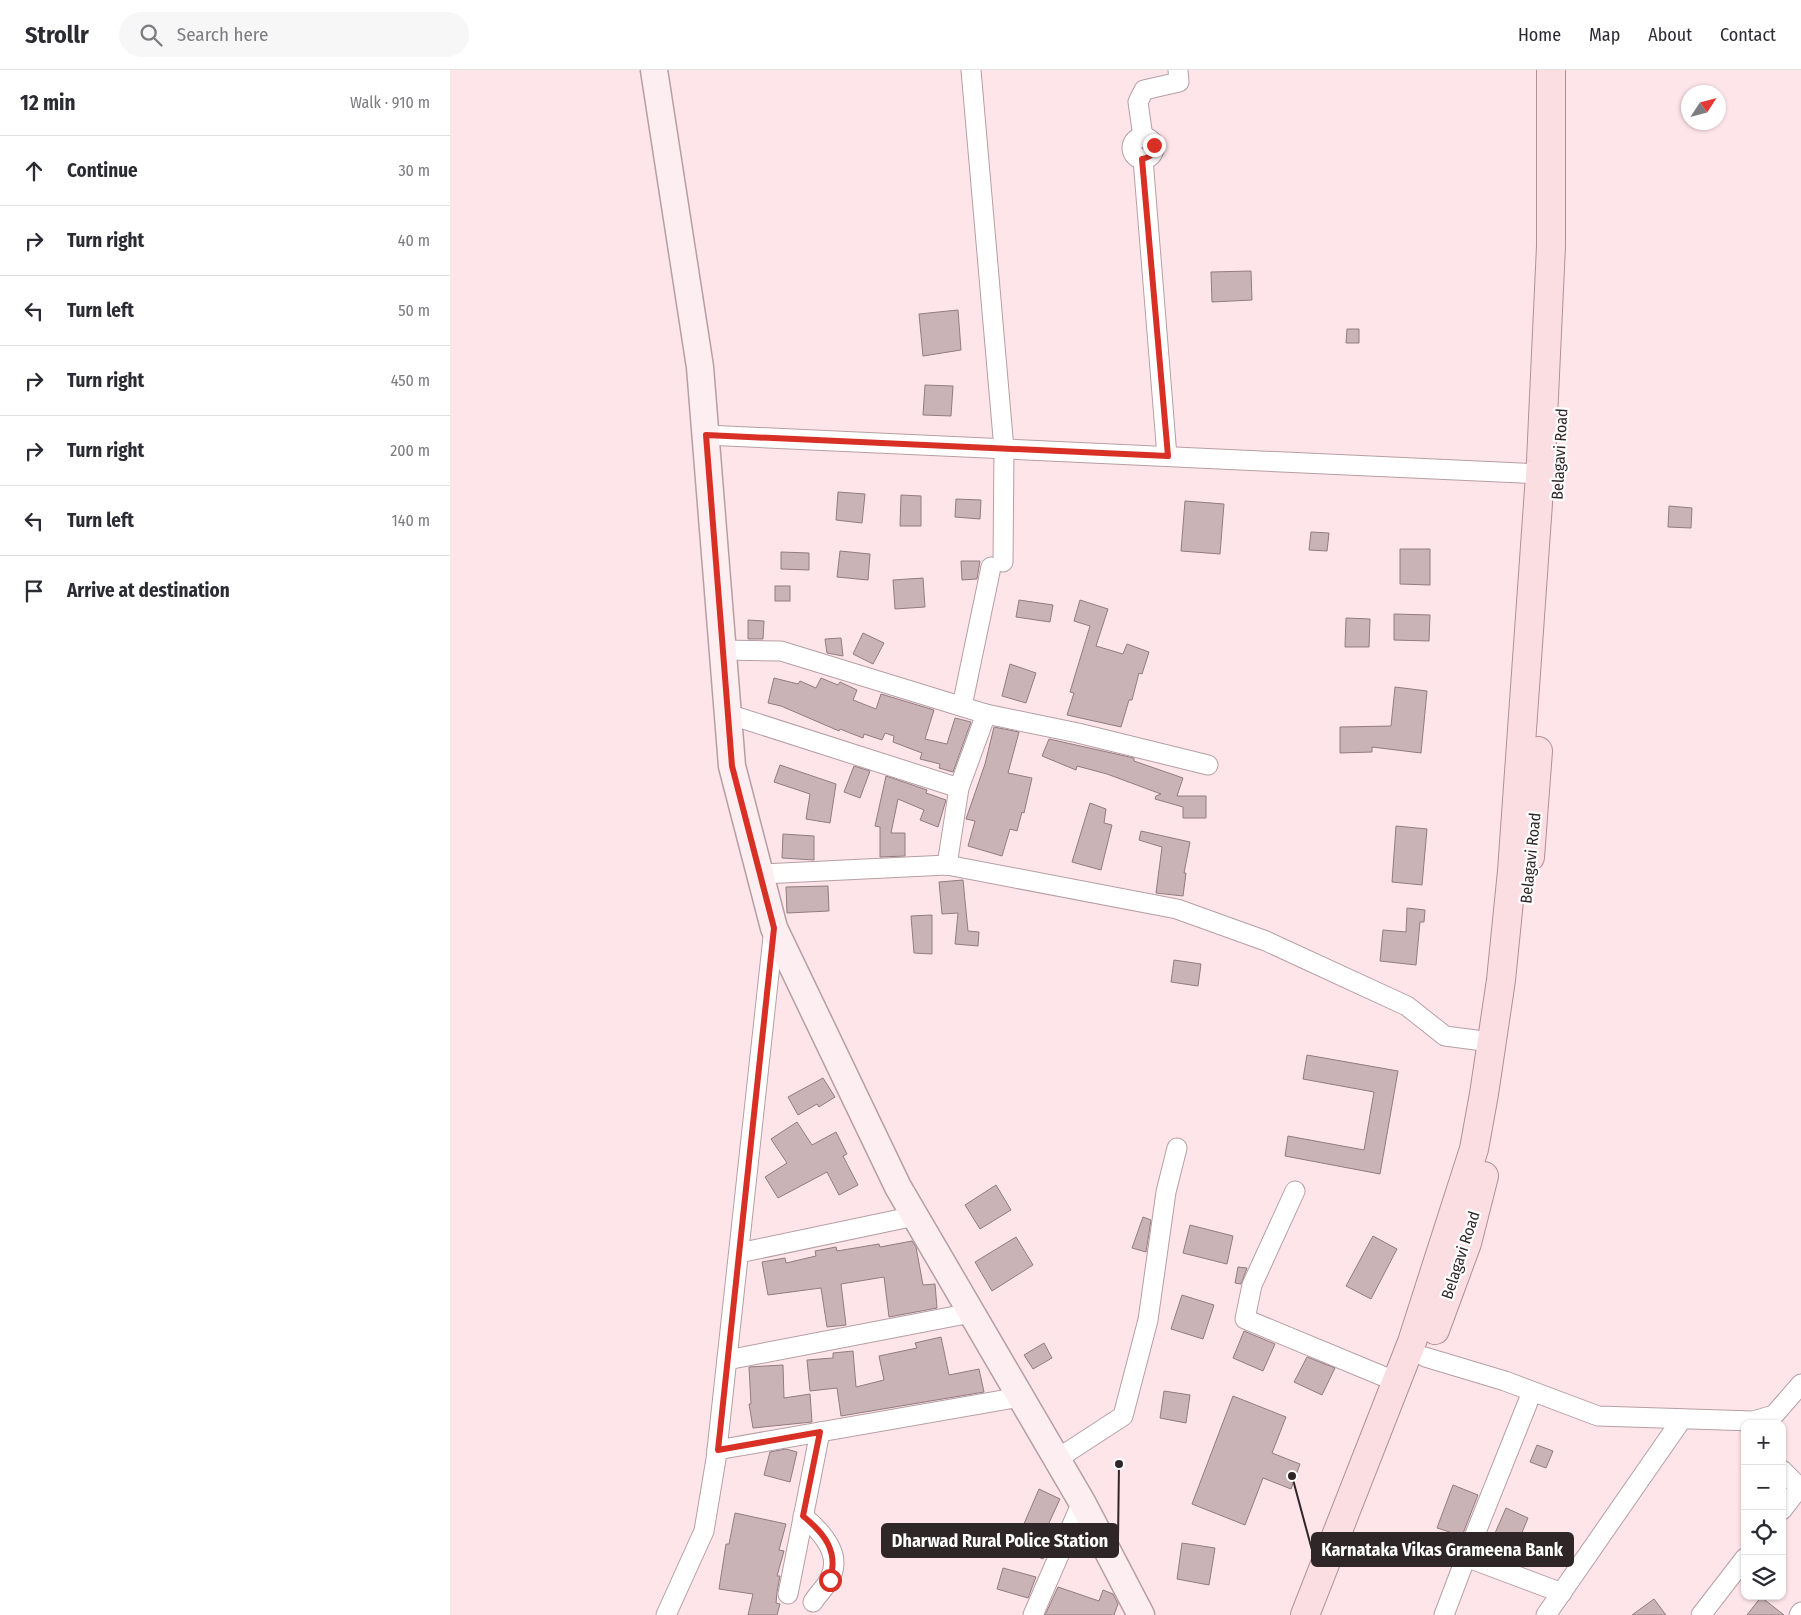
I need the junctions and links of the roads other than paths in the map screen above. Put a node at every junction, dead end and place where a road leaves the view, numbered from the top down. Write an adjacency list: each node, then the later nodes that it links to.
1 (654, 70): 6 (main road)
2 (971, 70): 7 (street)
3 (1178, 70): 8 (street)
4 (1551, 70): 9 (main road)
5 (1568, 70): 25 (main road, Belagavi Road)
6 (706, 435): 7 (street); 10 (main road)
7 (1004, 449): 8 (street); 11 (street)
8 (1168, 456): 9 (street)
9 (1540, 474): 19 (main road)
10 (723, 650): 11 (street); 12 (main road)
11 (962, 706): 13 (street)
12 (728, 714): 15 (street); 17 (main road)
13 (986, 714): 14 (street); 15 (street)
14 (1208, 766)
15 (959, 788): 16 (street)
16 (947, 866): 17 (street); 19 (street)
17 (760, 874): 18 (main road)
18 (774, 928): 22 (main road); 23 (street)
19 (1491, 1042): 27 (main road)
20 (1177, 1148): 36 (street)
21 (1295, 1191): 27 (street)
22 (915, 1216): 23 (street); 24 (main road)
23 (739, 1253): 26 (street)
24 (971, 1313): 26 (street); 30 (main road)
25 (1425, 1357): 29 (street); 52 (main road, Belagavi Road)
26 (727, 1360): 35 (street)
27 (1397, 1382): 51 (main road)
28 (1801, 1384): 32 (street)
29 (1532, 1392): 31 (street); 42 (street)
30 (1020, 1397): 34 (street); 36 (main road)
31 (1682, 1420): 33 (street); 44 (street)
32 (1755, 1420)
33 (1741, 1422)
34 (820, 1432): 35 (street); 41 (street)
35 (718, 1450): 48 (street)
36 (1056, 1459): 39 (main road)
37 (1786, 1474): 38 (street)
38 (1800, 1488): 40 (street)
39 (1082, 1502): 49 (street); 50 (main road)
40 (1786, 1505)
41 (803, 1516): 45 (street); 46 (street)
42 (1466, 1557): 44 (street); 53 (street)
43 (1741, 1563): 55 (street)
44 (1562, 1593): 54 (street)
45 (788, 1594)
46 (813, 1602)
47 (1801, 1612): 56 (street)
48 (666, 1615)
49 (1033, 1615)
50 (1141, 1615)
51 (1305, 1615)
52 (1325, 1615)
53 (1444, 1615)
54 (1546, 1615)
55 (1701, 1615)
56 (1799, 1615)

